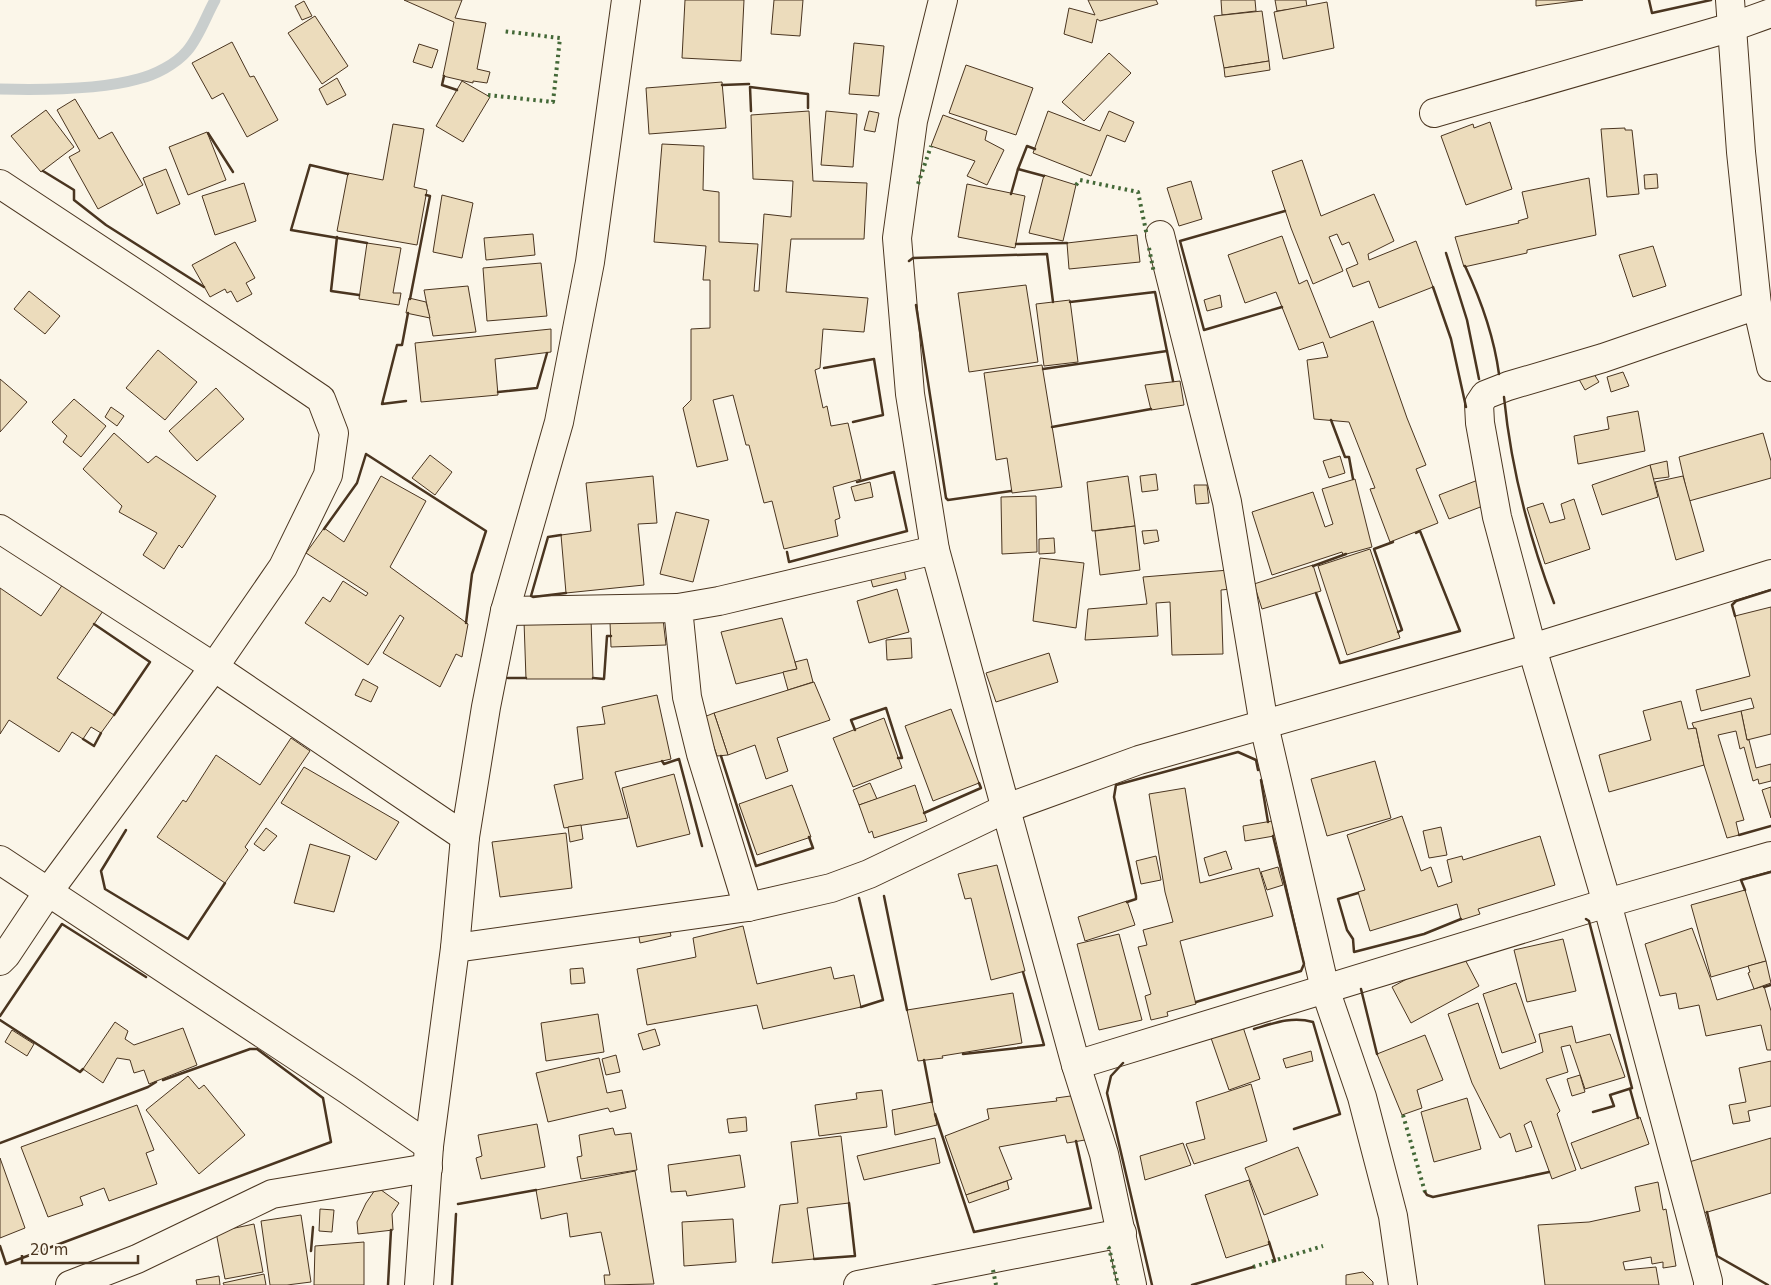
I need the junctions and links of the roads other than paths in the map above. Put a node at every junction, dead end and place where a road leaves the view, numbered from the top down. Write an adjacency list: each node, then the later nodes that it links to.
1 (626, 0): 15 (street)
2 (943, 0): 12 (street)
3 (1730, 0): 5 (street)
4 (1771, 13): 5 (street)
5 (1732, 27): 6 (street); 9 (street)
6 (1434, 113)
7 (0, 184): 17 (street)
8 (1160, 235): 18 (street)
9 (1757, 305): 10 (street); 16 (street)
10 (1771, 367)
11 (0, 529): 17 (street)
12 (935, 550): 14 (street); 19 (street)
13 (1771, 574): 16 (street)
14 (678, 608): 15 (street); 25 (street)
15 (505, 611): 20 (street)
16 (1532, 648): 18 (street); 24 (street)
17 (214, 667): 20 (street); 23 (street)
18 (1264, 726): 19 (street); 28 (street)
19 (1007, 808): 25 (street); 29 (street)
20 (465, 836): 26 (street)
21 (1771, 856): 24 (street)
22 (0, 860): 23 (street)
23 (48, 892): 27 (street); 30 (street)
24 (1607, 903): 28 (street); 32 (street)
25 (748, 906): 26 (street)
26 (455, 948): 30 (street)
27 (0, 961)
28 (1325, 989): 29 (street); 37 (street)
29 (1076, 1065): 31 (street)
30 (428, 1157): 33 (street); 34 (street)
31 (1122, 1233): 35 (street); 36 (street)
32 (1710, 1284)
33 (70, 1285)
34 (420, 1285)
35 (867, 1285)
36 (1132, 1285)
37 (1403, 1285)

